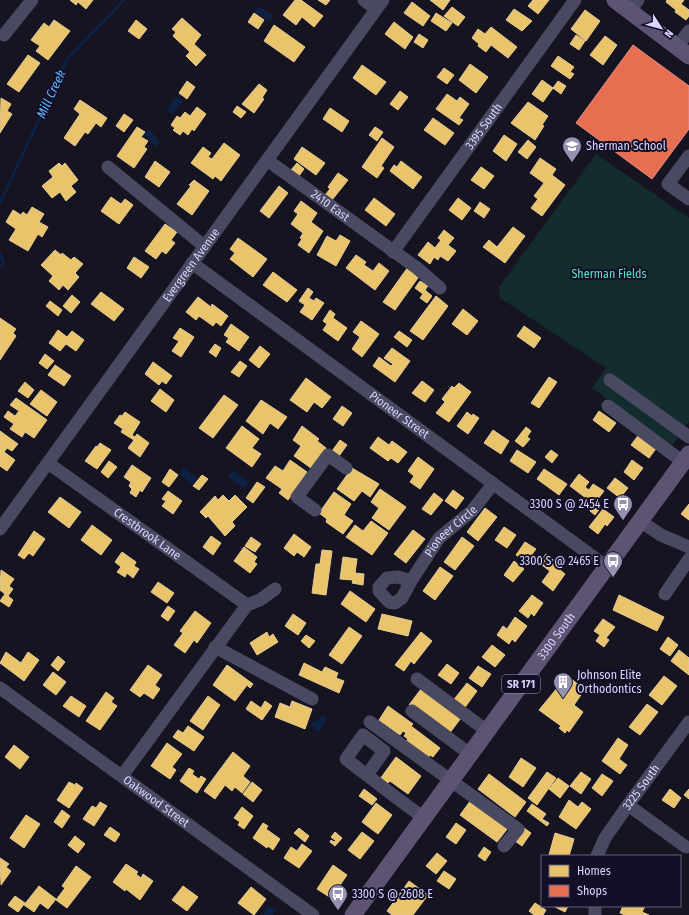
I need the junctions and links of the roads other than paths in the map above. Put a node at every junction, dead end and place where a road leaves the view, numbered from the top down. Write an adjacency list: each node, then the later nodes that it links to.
1 (32, 0): 8 (street)
2 (364, 0): 5 (street)
3 (575, 0): 15 (street, 3395 South)
4 (616, 0): 6 (main road)
5 (379, 4): 11 (street, Evergreen Avenue)
6 (634, 6): 9 (main road)
7 (689, 31): 9 (street)
8 (4, 35)
9 (683, 51)
10 (689, 156): 13 (street)
11 (267, 160): 14 (street, Evergreen Avenue); 15 (street, 2410 East)
12 (108, 167): 14 (street)
13 (689, 199)
14 (204, 246): 16 (street, Evergreen Avenue)
15 (393, 252): 17 (street, 2410 East)
16 (192, 263): 22 (street, Evergreen Avenue); 24 (street, Pioneer Street)
17 (440, 288)
18 (610, 380): 20 (street)
19 (608, 406): 21 (street)
20 (689, 437)
21 (686, 458): 26 (main road, 3300 South / SR 171)
22 (48, 463): 27 (street, Evergreen Avenue); 34 (street, Crestbrook Lane)
23 (346, 468): 25 (street)
24 (493, 484): 30 (street, Pioneer Street); 31 (street, Pioneer Circle)
25 (315, 510)
26 (640, 521): 28 (street); 30 (main road, 3300 South / SR 171)
27 (0, 529)
28 (689, 547)
29 (689, 559): 33 (street)
30 (607, 566): 42 (main road, 3300 South / SR 171)
31 (411, 581)
32 (276, 589): 34 (street)
33 (665, 594)
34 (246, 605): 35 (street)
35 (215, 648): 38 (street); 45 (street)
36 (417, 679): 42 (street)
37 (0, 688): 45 (street, Oakwood Street)
38 (312, 699)
39 (412, 711): 43 (street)
40 (370, 722): 46 (street)
41 (689, 722): 47 (street, 3225 South)
42 (487, 731): 43 (main road, 3300 South / SR 171)
43 (470, 754): 46 (main road, 3300 South / SR 171)
44 (367, 775): 48 (street)
45 (122, 776): 52 (street, Oakwood Street)
46 (451, 780): 48 (main road, 3300 South / SR 171); 49 (street)
47 (628, 805): 50 (street); 51 (street, 3225 South)
48 (424, 818): 53 (main road, 3300 South / SR 171)
49 (504, 846)
50 (686, 847)
51 (597, 855)
52 (313, 915)
53 (354, 915)

